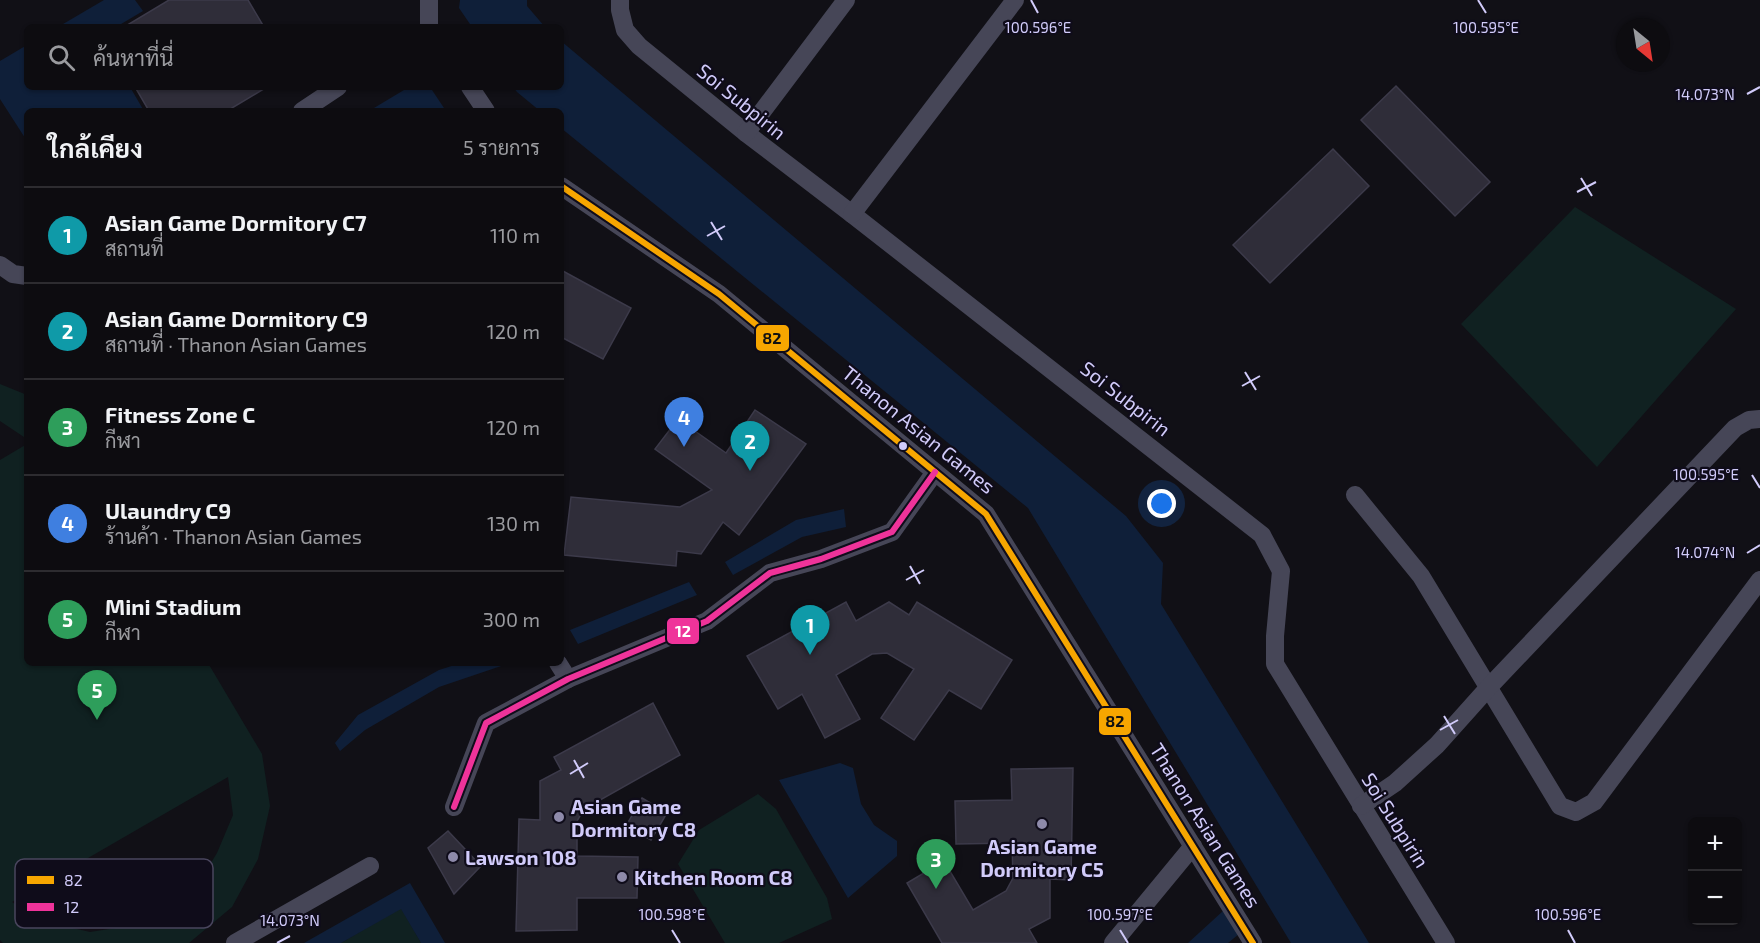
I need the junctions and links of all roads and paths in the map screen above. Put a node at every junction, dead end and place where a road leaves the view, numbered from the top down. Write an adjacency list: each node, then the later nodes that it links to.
1 (429, 0): 5 (street)
2 (620, 0): 10 (street, Soi Subpirin)
3 (846, 0): 10 (street)
4 (1015, 0): 12 (street)
5 (429, 24)
6 (334, 90): 8 (street)
7 (472, 90): 9 (street)
8 (306, 108)
9 (484, 108)
10 (746, 133): 12 (street, Soi Subpirin)
11 (564, 188): 16 (street, Thanon Asian Games)
12 (852, 214): 22 (street, Soi Subpirin)
13 (0, 265): 14 (street)
14 (24, 276)
15 (1760, 419): 21 (street)
16 (935, 472): 20 (street); 24 (street, Thanon Asian Games)
17 (1354, 495): 21 (street)
18 (1760, 580): 21 (street)
19 (560, 666): 20 (street)
20 (568, 680): 23 (street)
21 (1488, 688): 22 (street)
22 (1361, 806): 29 (street, Soi Subpirin)
23 (454, 807)
24 (1193, 846): 27 (street); 28 (street, Thanon Asian Games)
25 (370, 866): 26 (street)
26 (236, 943)
27 (1113, 943)
28 (1253, 943)
29 (1446, 943)

